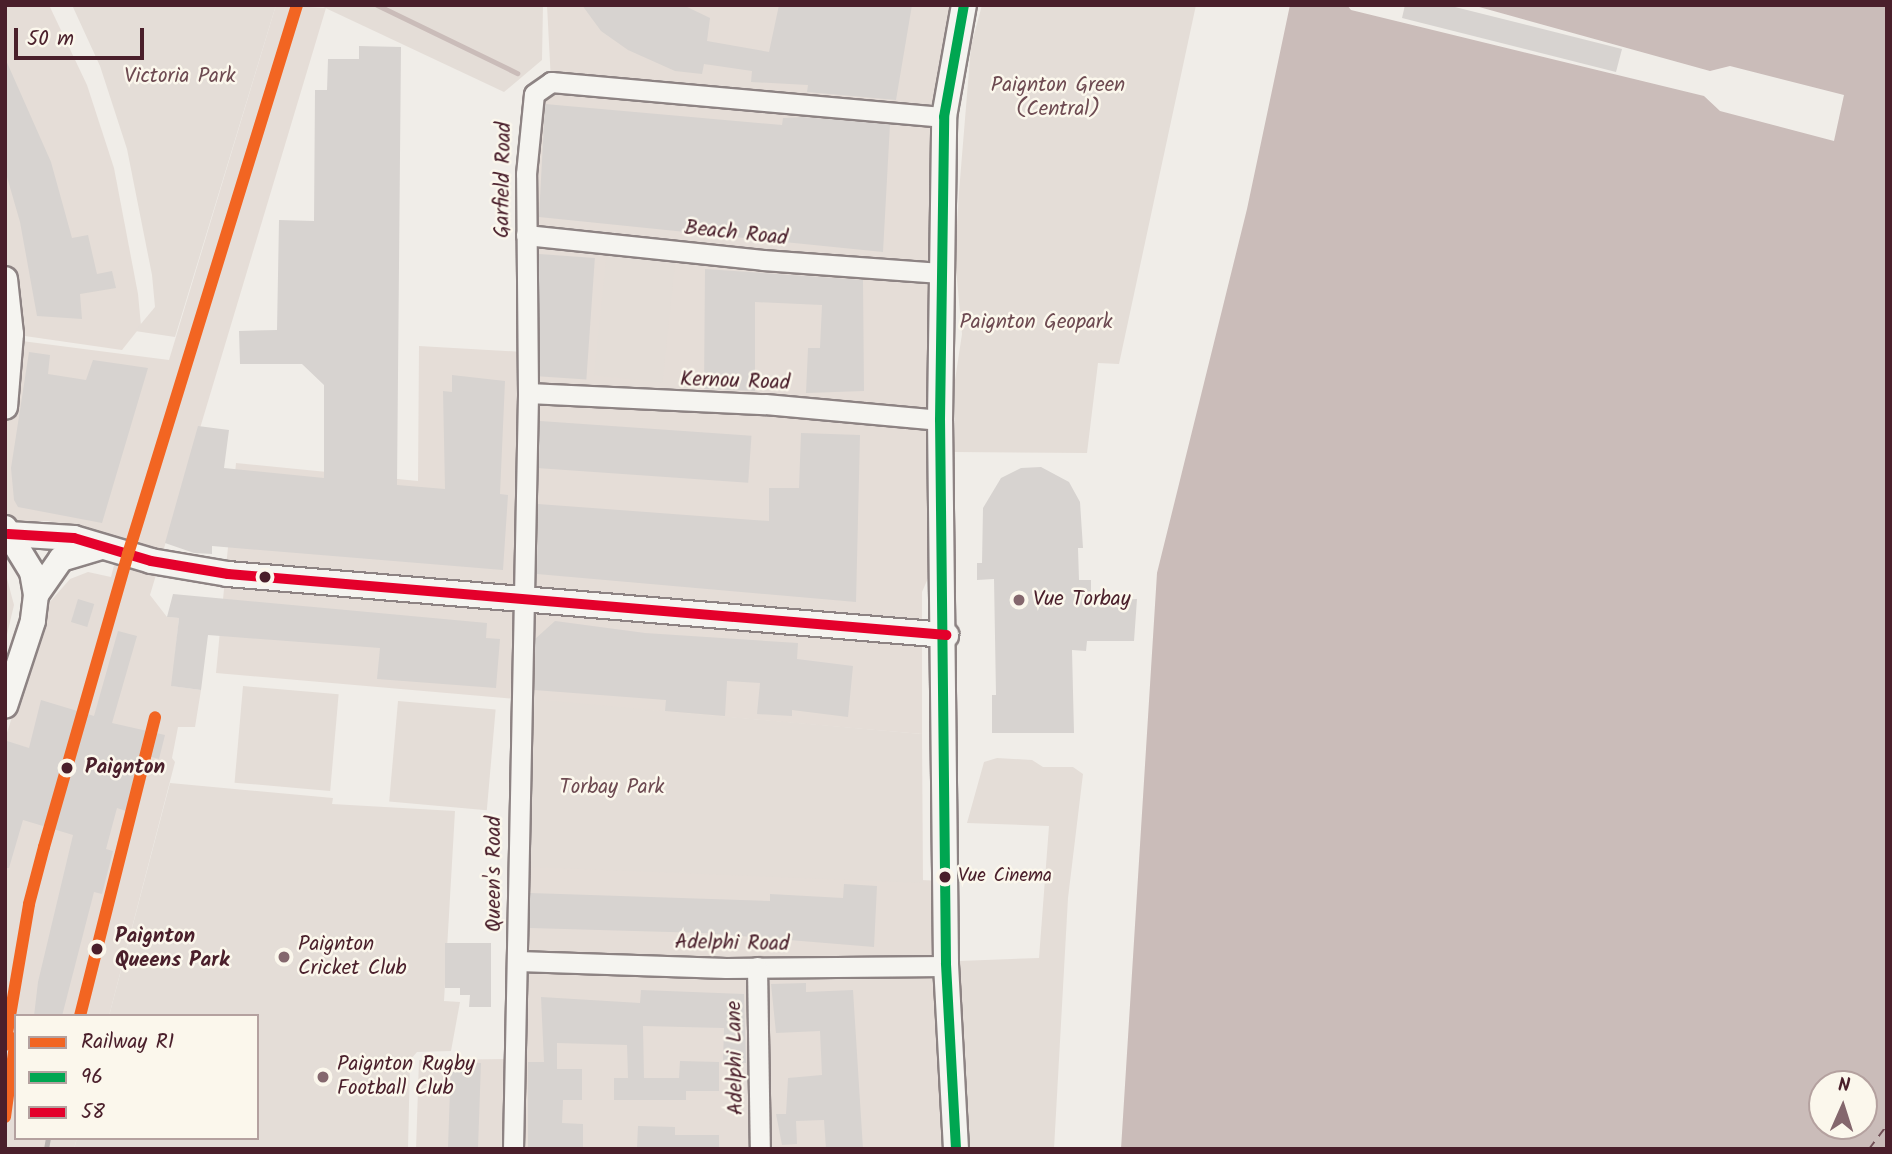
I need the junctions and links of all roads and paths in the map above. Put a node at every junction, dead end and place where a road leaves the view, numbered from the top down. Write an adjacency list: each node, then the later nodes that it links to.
1 (964, 5): 2 (main road)
2 (944, 117): 3 (street, Garfield Road); 4 (main road)
3 (526, 235): 4 (street, Beach Road); 6 (street, Garfield Road)
4 (941, 273): 9 (main road)
5 (5, 279): 7 (main road)
6 (528, 393): 9 (street, Kernou Road); 13 (street, Garfield Road)
7 (6, 401): 8 (main road)
8 (5, 407)
9 (940, 420): 14 (main road)
10 (7, 531): 11 (main road); 12 (main road)
11 (102, 547): 12 (main road); 13 (main road)
12 (36, 595): 15 (main road)
13 (521, 600): 14 (main road); 16 (street, Queen's Road)
14 (946, 635): 17 (main road)
15 (5, 706)
16 (518, 961): 18 (street, Adelphi Road); 19 (street, Queen's Road)
17 (946, 966): 18 (street, Adelphi Road); 21 (main road)
18 (757, 967): 20 (street, Adelphi Lane)
19 (513, 1149)
20 (760, 1149)
21 (956, 1149)

